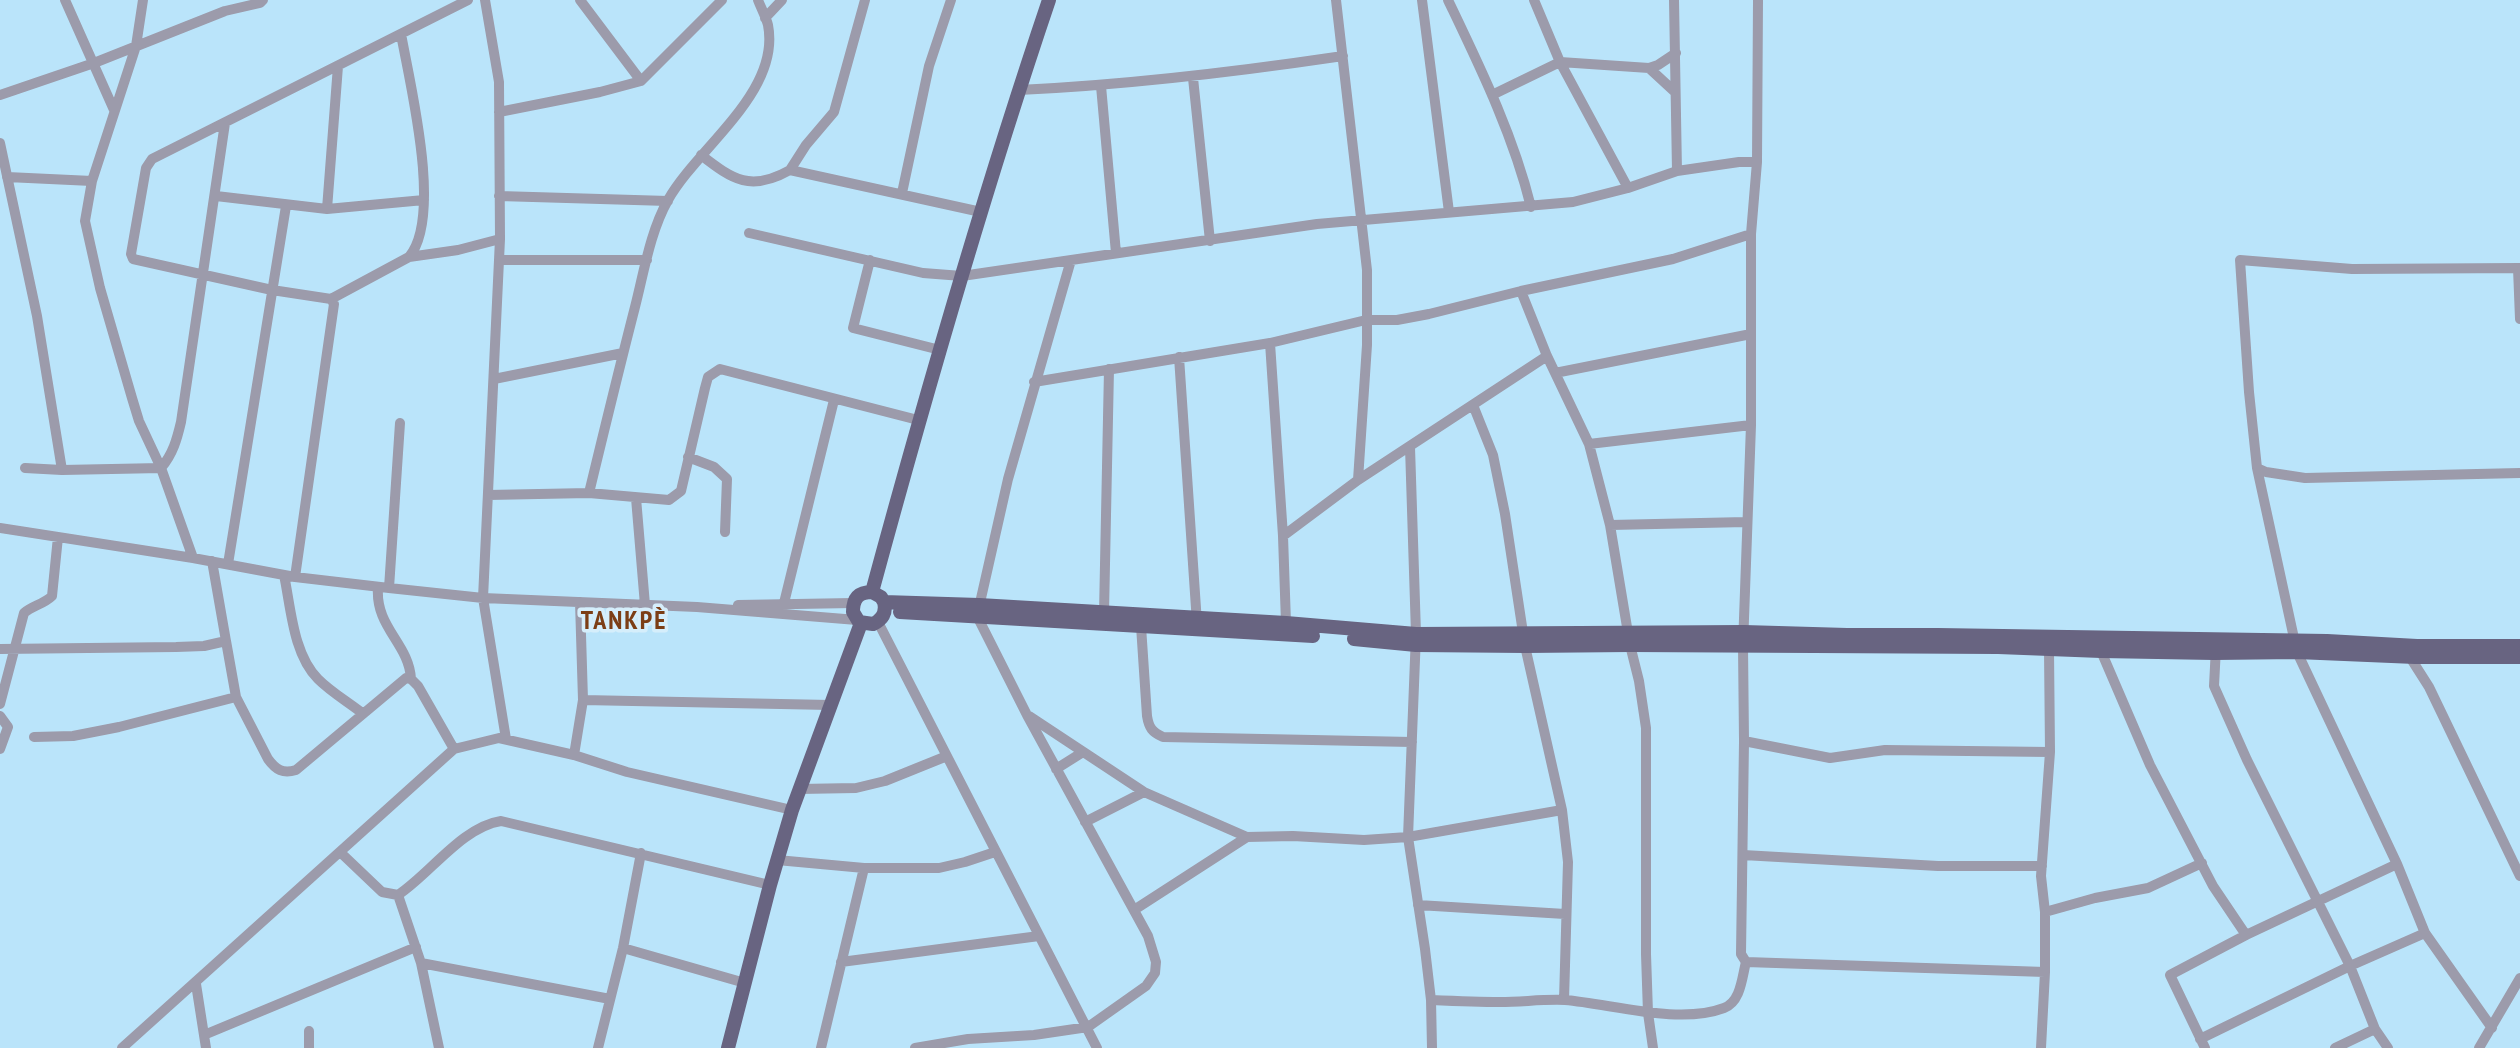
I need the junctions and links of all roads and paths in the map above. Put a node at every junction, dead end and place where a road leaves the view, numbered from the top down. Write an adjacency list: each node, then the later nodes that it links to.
1 (65, 0): 25 (street)
2 (143, 0): 21 (street)
3 (263, 0): 21 (street)
4 (468, 0): 20 (street)
5 (485, 0): 36 (street)
6 (580, 0): 29 (street)
7 (723, 0): 29 (street)
8 (758, 0): 19 (street)
9 (782, 0): 19 (street)
10 (865, 0): 41 (street)
11 (951, 0): 46 (street)
12 (1049, 0): 31 (main road)
13 (1336, 0): 23 (street)
14 (1422, 0): 55 (street)
15 (1448, 0): 34 (street)
16 (1534, 0): 24 (street)
17 (1674, 0): 22 (street)
18 (1758, 0): 40 (street)
19 (765, 18): 39 (street)
20 (401, 34): 26 (street); 49 (street)
21 (136, 46): 25 (street); 35 (street)
22 (1676, 53): 27 (street); 32 (street)
23 (1343, 56): 28 (street); 56 (street)
24 (1560, 62): 27 (street); 34 (street); 45 (street)
25 (94, 63): 33 (street); 35 (street)
26 (338, 66): 37 (street); 53 (street)
27 (1648, 68): 32 (street)
28 (1193, 78): 30 (street); 60 (street)
29 (640, 80): 36 (street)
30 (1101, 86): 31 (street); 61 (street)
31 (1019, 90): 54 (main road)
32 (1675, 92): 42 (street)
33 (0, 95)
34 (1492, 95): 52 (street)
35 (114, 110): 44 (street)
36 (499, 112): 48 (street)
37 (225, 123): 47 (street); 68 (street)
38 (0, 142): 43 (street)
39 (701, 155): 41 (street); 50 (street)
40 (1757, 162): 42 (street); 58 (street)
41 (790, 170): 46 (street)
42 (1677, 171): 45 (street)
43 (7, 177): 44 (street); 96 (street)
44 (92, 181): 94 (street)
45 (1628, 188): 52 (street)
46 (902, 193): 54 (street)
47 (216, 196): 51 (street); 68 (street)
48 (499, 196): 50 (street); 59 (street)
49 (424, 201): 53 (street); 62 (street)
50 (668, 201): 64 (street)
51 (286, 206): 53 (street); 70 (street)
52 (1531, 206): 55 (street)
53 (327, 209)
54 (981, 212): 69 (main road)
55 (1449, 212): 56 (street)
56 (1361, 220): 60 (street); 74 (street)
57 (749, 233): 65 (street)
58 (1751, 234): 71 (street); 75 (street)
59 (500, 239): 62 (street); 63 (street)
60 (1210, 241): 61 (street)
61 (1116, 253): 66 (street)
62 (409, 257): 72 (street)
63 (499, 260): 64 (street); 83 (street)
64 (647, 260): 78 (street)
65 (870, 260): 69 (street); 77 (street)
66 (1071, 260): 69 (street); 84 (street)
67 (2519, 268): 73 (street); 95 (street)
68 (205, 275): 70 (street); 94 (street)
69 (962, 276): 77 (main road)
70 (272, 290): 72 (street); 110 (street)
71 (1521, 291): 74 (street); 79 (street)
72 (331, 299): 111 (street)
73 (2520, 319)
74 (1366, 320): 76 (street); 98 (street)
75 (1751, 334): 82 (street); 89 (street)
76 (1270, 343): 80 (street); 106 (street)
77 (940, 350): 87 (main road)
78 (623, 353): 83 (street); 99 (street)
79 (1547, 356): 82 (street); 86 (street)
80 (1179, 357): 81 (street); 124 (street)
81 (1109, 369): 84 (street); 122 (street)
82 (1555, 373): 90 (street)
83 (494, 379): 100 (street)
84 (1034, 382): 120 (street)
85 (834, 400): 87 (street); 92 (street); 116 (street)
86 (1473, 405): 91 (street); 130 (street)
87 (918, 421): 113 (main road)
88 (400, 422): 112 (street)
89 (1751, 425): 90 (street); 102 (street)
90 (1589, 444): 103 (street)
91 (1410, 446): 98 (street); 127 (street)
92 (688, 457): 101 (street); 105 (street)
93 (25, 468): 96 (street)
94 (161, 468): 96 (street); 108 (street)
95 (2257, 468): 97 (street); 136 (street)
96 (62, 470)
97 (2520, 473)
98 (1358, 480): 106 (street)
99 (589, 494): 100 (street); 101 (street)
100 (488, 495): 114 (street)
101 (636, 498): 118 (street)
102 (1746, 522): 103 (street); 129 (street)
103 (1610, 525): 128 (street)
104 (0, 528): 107 (street)
105 (725, 532)
106 (1283, 536): 125 (street)
107 (58, 537): 108 (street); 138 (street)
108 (193, 558): 109 (street)
109 (212, 561): 110 (street); 131 (street)
110 (228, 564): 111 (street)
111 (289, 576): 112 (street); 146 (street)
112 (384, 588): 114 (street); 141 (street)
113 (872, 592): 117 (main road); 121 (main road)
114 (483, 598): 115 (street); 150 (street)
115 (579, 602): 118 (street); 143 (street)
116 (784, 603): 117 (street); 119 (street)
117 (853, 603): 123 (main road)
118 (645, 605): 119 (street)
119 (697, 607): 123 (street)
120 (978, 610): 121 (main road); 122 (main road); 126 (main road); 147 (street)
121 (882, 612): 123 (main road); 158 (street)
122 (1104, 613): 124 (main road)
123 (859, 621): 145 (main road)
124 (1197, 624): 125 (main road); 126 (main road); 127 (main road)
125 (1286, 624): 127 (main road)
126 (1141, 626): 152 (street)
127 (1416, 639): 130 (main road); 152 (street)
128 (1629, 639): 129 (main road); 130 (main road); 200 (street)
129 (1743, 639): 132 (main road); 151 (street)
130 (1525, 640): 163 (street)
131 (226, 641): 138 (street); 142 (street)
132 (2052, 643): 133 (main road); 156 (street)
133 (2100, 645): 135 (main road); 172 (street)
134 (2520, 646): 139 (main road)
135 (2216, 647): 136 (main road); 179 (street)
136 (2296, 647): 139 (main road); 173 (street)
137 (0, 649): 138 (street)
138 (14, 649): 144 (street)
139 (2408, 651): 140 (main road); 176 (street)
140 (2520, 657)
141 (411, 679): 146 (street); 154 (street)
142 (236, 697): 146 (street); 149 (street)
143 (583, 700): 145 (street); 157 (street)
144 (0, 704)
145 (830, 705): 160 (main road)
146 (362, 713)
147 (1027, 715): 155 (street); 159 (street)
148 (0, 716): 153 (street)
149 (34, 737)
150 (506, 739): 154 (street); 157 (street)
151 (1744, 741): 156 (street); 170 (street)
152 (1412, 742): 166 (street)
153 (0, 749)
154 (454, 749): 167 (street)
155 (1083, 752): 159 (street); 161 (street)
156 (2050, 752): 174 (street)
157 (574, 755): 162 (street)
158 (947, 756): 160 (street); 168 (street)
159 (1056, 769): 164 (street)
160 (799, 789): 162 (main road)
161 (1144, 792): 164 (street); 165 (street)
162 (792, 810): 171 (main road)
163 (1562, 810): 166 (street); 183 (street)
164 (1085, 822): 181 (street)
165 (1247, 837): 166 (street); 181 (street)
166 (1408, 837): 180 (street)
167 (340, 852): 178 (street); 196 (street)
168 (995, 852): 175 (street); 186 (street)
169 (641, 853): 177 (street); 178 (street); 188 (street)
170 (1743, 855): 174 (street); 190 (street)
171 (777, 860): 175 (street); 177 (main road)
172 (2202, 863): 182 (street); 185 (street)
173 (2397, 864): 179 (street); 184 (street)
174 (2042, 866): 182 (street)
175 (864, 869): 189 (street)
176 (2520, 876)
177 (770, 885): 195 (main road)
178 (398, 895): 187 (street)
179 (2318, 901): 185 (street); 192 (street)
180 (1418, 905): 183 (street); 198 (street)
181 (1134, 910): 201 (street)
182 (2045, 912): 193 (street)
183 (1565, 914): 199 (street)
184 (2425, 933): 192 (street); 202 (street)
185 (2246, 935): 206 (street)
186 (1039, 936): 189 (street); 201 (street)
187 (416, 947): 191 (street); 205 (street)
188 (623, 948): 195 (street); 197 (street)
189 (841, 962): 214 (street)
190 (1746, 962): 193 (street); 200 (street)
191 (421, 963): 197 (street); 211 (street)
192 (2350, 967): 203 (street); 206 (street)
193 (2045, 972): 219 (street)
194 (2519, 981): 202 (street)
195 (746, 983): 213 (main road)
196 (196, 984): 205 (street); 208 (street)
197 (610, 999): 212 (street)
198 (1431, 1000): 199 (street); 217 (street)
199 (1564, 1000): 200 (street)
200 (1648, 1013): 218 (street)
201 (1087, 1027): 207 (street); 216 (street)
202 (2492, 1028): 222 (street)
203 (2375, 1029): 220 (street); 221 (street)
204 (309, 1031): 210 (street)
205 (204, 1035): 209 (street)
206 (2203, 1044)
207 (946, 1045): 215 (street)
208 (122, 1048)
209 (206, 1048)
210 (309, 1048)
211 (439, 1048)
212 (598, 1048)
213 (728, 1048)
214 (821, 1048)
215 (915, 1048)
216 (1097, 1048)
217 (1432, 1048)
218 (1653, 1048)
219 (2041, 1048)
220 (2335, 1048)
221 (2388, 1048)
222 (2479, 1048)

